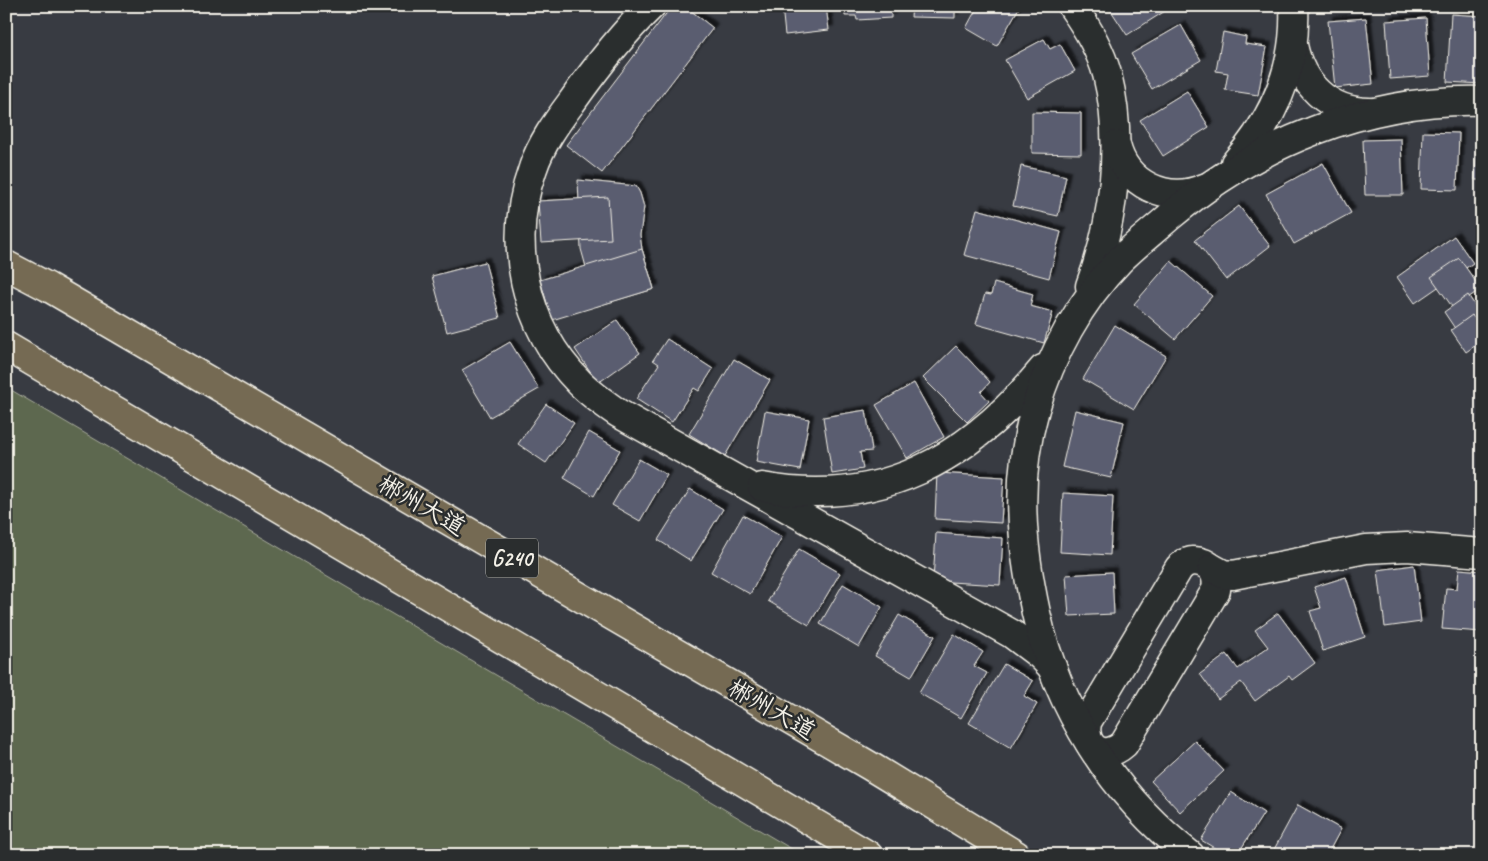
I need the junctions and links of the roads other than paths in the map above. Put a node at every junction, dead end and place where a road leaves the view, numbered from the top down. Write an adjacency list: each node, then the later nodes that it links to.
1 (651, 6): 19 (lane)
2 (1072, 6): 10 (lane)
3 (1294, 6): 4 (lane)
4 (1293, 45): 5 (lane); 6 (lane)
5 (1319, 94): 6 (lane); 8 (lane); 11 (lane)
6 (1278, 98): 9 (lane)
7 (1482, 101): 8 (lane)
8 (1391, 109): 11 (lane)
9 (1266, 123): 12 (lane); 13 (lane)
10 (1114, 126): 13 (lane); 15 (lane)
11 (1314, 130): 12 (lane)
12 (1285, 143): 13 (lane)
13 (1209, 186): 15 (lane)
14 (6, 265): 33 (highway, 郴州大道 / G240)
15 (1061, 343): 17 (lane); 18 (lane)
16 (6, 346): 32 (highway)
17 (974, 438): 18 (lane); 20 (lane)
18 (1025, 458): 24 (lane)
19 (739, 481): 20 (lane); 21 (lane)
20 (837, 492): 21 (lane)
21 (824, 528): 25 (lane)
22 (1482, 552): 23 (lane)
23 (1221, 578): 28 (lane); 30 (lane)
24 (1032, 592): 25 (lane); 26 (lane)
25 (998, 626): 26 (lane)
26 (1052, 668): 27 (lane)
27 (1067, 704): 28 (lane); 29 (lane)
28 (1097, 706): 29 (lane)
29 (1090, 744): 30 (lane); 31 (lane)
30 (1124, 744): 31 (lane)
31 (1132, 801): 34 (lane)
32 (868, 855)
33 (1016, 855)
34 (1190, 855)

